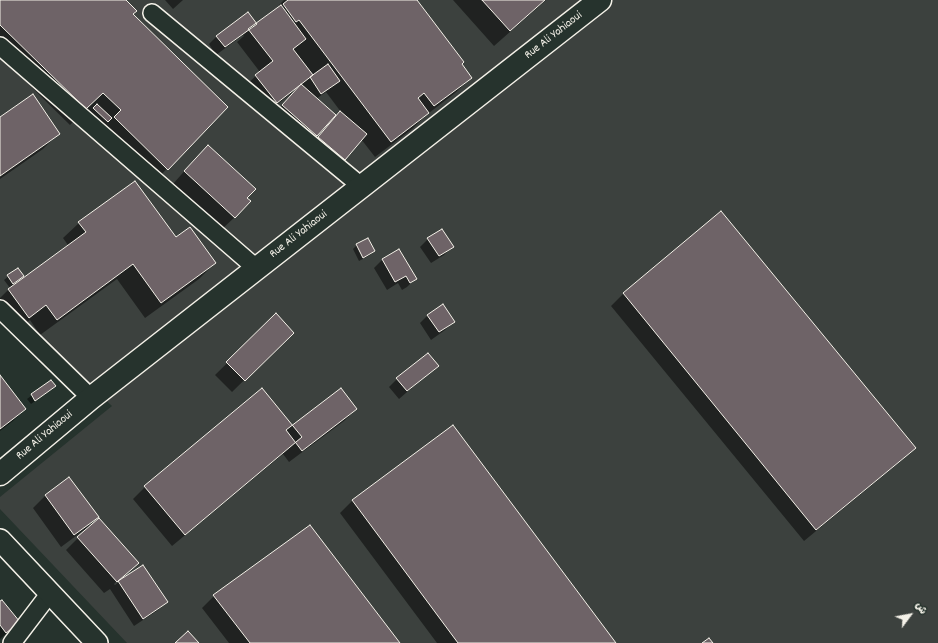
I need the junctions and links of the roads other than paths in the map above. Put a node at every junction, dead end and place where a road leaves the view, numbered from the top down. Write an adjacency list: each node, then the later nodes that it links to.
1 (600, 0): 4 (main road, Rue Ali Yahiaoui)
2 (152, 13): 4 (street)
3 (0, 46): 5 (street)
4 (361, 186): 5 (main road, Rue Ali Yahiaoui)
5 (256, 268): 7 (main road, Rue Ali Yahiaoui)
6 (0, 309): 7 (street)
7 (90, 398): 8 (main road, Rue Ali Yahiaoui)
8 (0, 474)
9 (0, 540): 10 (street)
10 (50, 594): 11 (street); 12 (street)
11 (12, 643)
12 (97, 643)

